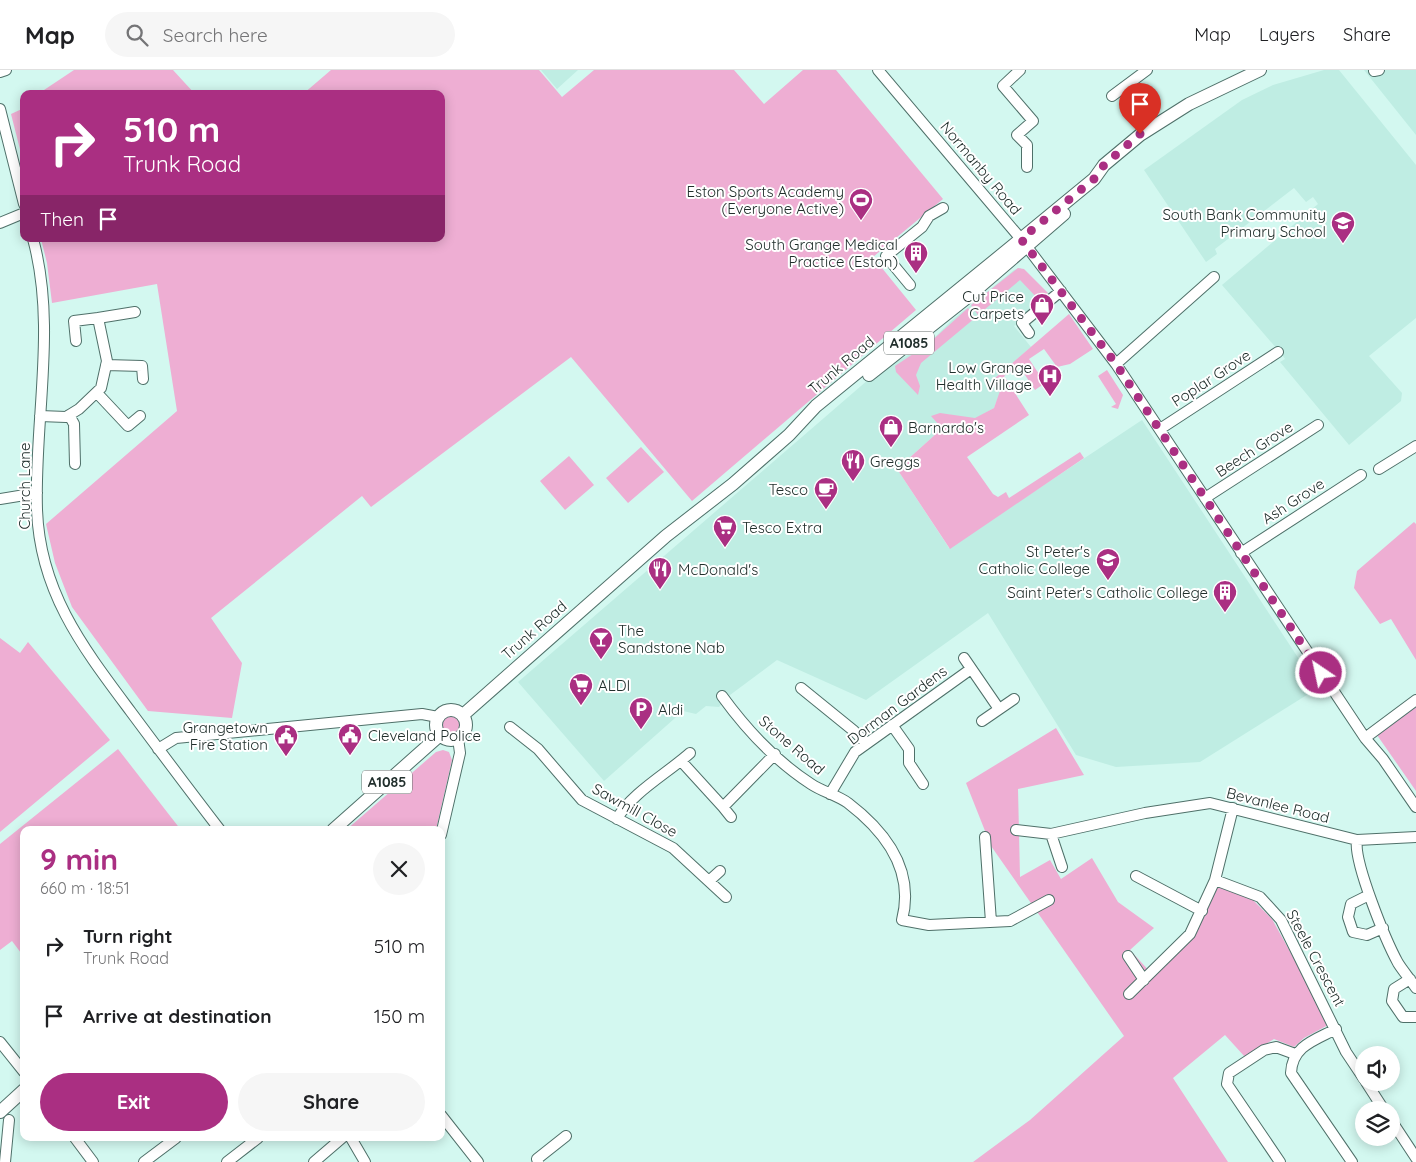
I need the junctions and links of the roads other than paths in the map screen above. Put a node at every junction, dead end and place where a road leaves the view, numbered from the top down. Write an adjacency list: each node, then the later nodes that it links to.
1 (6, 70): 6 (street)
2 (878, 70): 15 (street, Normanby Road)
3 (1020, 70): 9 (street)
4 (1147, 70): 7 (street)
5 (1260, 70): 15 (main road, Trunk Road / A1085)
6 (0, 72)
7 (1112, 96)
8 (0, 109): 10 (street)
9 (1027, 167)
10 (20, 188)
11 (943, 208): 17 (street)
12 (20, 215): 13 (street)
13 (0, 223)
14 (34, 242): 29 (street, Church Lane)
15 (1024, 243): 18 (street, Normanby Road); 48 (main road, Trunk Road / A1085)
16 (1214, 277): 24 (street)
17 (910, 286)
18 (1061, 291): 21 (street); 24 (street, Normanby Road)
19 (134, 312): 20 (street)
20 (98, 318): 22 (street); 25 (street)
21 (1030, 332)
22 (76, 340)
23 (1278, 352): 32 (street, Poplar Grove)
24 (1116, 364): 32 (street, Normanby Road)
25 (106, 365): 26 (street); 27 (street)
26 (143, 379)
27 (97, 393): 28 (street); 30 (street)
28 (69, 415): 29 (street); 34 (street)
29 (40, 416): 37 (street, Church Lane)
30 (140, 416)
31 (1318, 425): 38 (street, Beech Grove)
32 (1160, 429): 38 (street, Normanby Road)
33 (1416, 446): 35 (street)
34 (75, 464)
35 (1379, 469)
36 (1361, 474): 40 (street, Ash Grove)
37 (37, 493): 39 (street); 57 (street, Church Lane)
38 (1205, 498): 40 (street, Normanby Road)
39 (0, 499)
40 (1241, 553): 55 (street, Normanby Road)
41 (964, 658): 42 (street, Dorman Gardens)
42 (971, 669): 47 (street, Dorman Gardens); 51 (street, Dorman Gardens)
43 (801, 688): 56 (street)
44 (722, 696): 59 (street, Stone Road)
45 (1014, 699): 47 (street)
46 (1416, 700): 55 (street)
47 (999, 709): 50 (street)
48 (463, 715): 49 (main road); 54 (main road)
49 (438, 717): 53 (main road); 57 (street)
50 (982, 721)
51 (892, 724): 56 (street, Dorman Gardens); 61 (street)
52 (510, 727): 67 (street, Sawmill Close)
53 (440, 735): 54 (main road); 69 (main road, A1085)
54 (458, 738): 70 (street)
55 (1365, 738): 64 (street, Normanby Road)
56 (866, 743): 62 (street, Dorman Gardens)
57 (158, 748): 68 (street, Church Lane)
58 (690, 754): 60 (street)
59 (775, 754): 62 (street, Stone Road); 63 (street)
60 (681, 761): 63 (street); 67 (street)
61 (923, 784)
62 (830, 794): 85 (street, Stone Road)
63 (723, 807): 66 (street)
64 (1416, 807)
65 (1233, 808): 72 (street, Bevanlee Road); 75 (street, Bevanlee Road); 79 (street)
66 (731, 817)
67 (617, 819): 80 (street, Sawmill Close)
68 (217, 826)
69 (338, 826)
70 (443, 826)
71 (1016, 830): 72 (street, Bevanlee Road)
72 (1051, 834): 76 (street)
73 (985, 837): 85 (street)
74 (1416, 837): 75 (street, Bevanlee Road)
75 (1357, 840): 81 (street)
76 (1062, 867)
77 (720, 871): 80 (street)
78 (1136, 876): 84 (street)
79 (1215, 880): 84 (street); 92 (street, Steele Crescent)
80 (710, 881): 82 (street, Sawmill Close)
81 (1369, 895): 86 (street); 86 (street)
82 (726, 897)
83 (1050, 900): 85 (street)
84 (1202, 911): 88 (street)
85 (991, 922)
86 (1382, 928): 89 (street)
87 (1128, 956): 88 (street)
88 (1144, 980): 90 (street)
89 (1413, 983): 91 (street)
90 (1129, 994)
91 (1416, 1017)
92 (1336, 1029): 94 (street); 95 (street, Steele Crescent)
93 (0, 1042): 96 (street)
94 (1296, 1054): 117 (street); 118 (street)
95 (1355, 1066)
96 (20, 1067)
97 (19, 1094): 98 (main road); 99 (main road)
98 (0, 1107)
99 (5, 1116): 109 (street)
100 (445, 1120): 115 (street)
101 (1400, 1134): 108 (street)
102 (566, 1136): 116 (street)
103 (77, 1141): 110 (street)
104 (172, 1141): 111 (street)
105 (254, 1141): 112 (street)
106 (338, 1141): 113 (street)
107 (353, 1141): 114 (street)
108 (1416, 1158)
109 (4, 1162)
110 (93, 1162)
111 (144, 1162)
112 (227, 1162)
113 (314, 1162)
114 (365, 1162)
115 (478, 1162)
116 (538, 1162)
117 (1280, 1162)
118 (1352, 1162)

